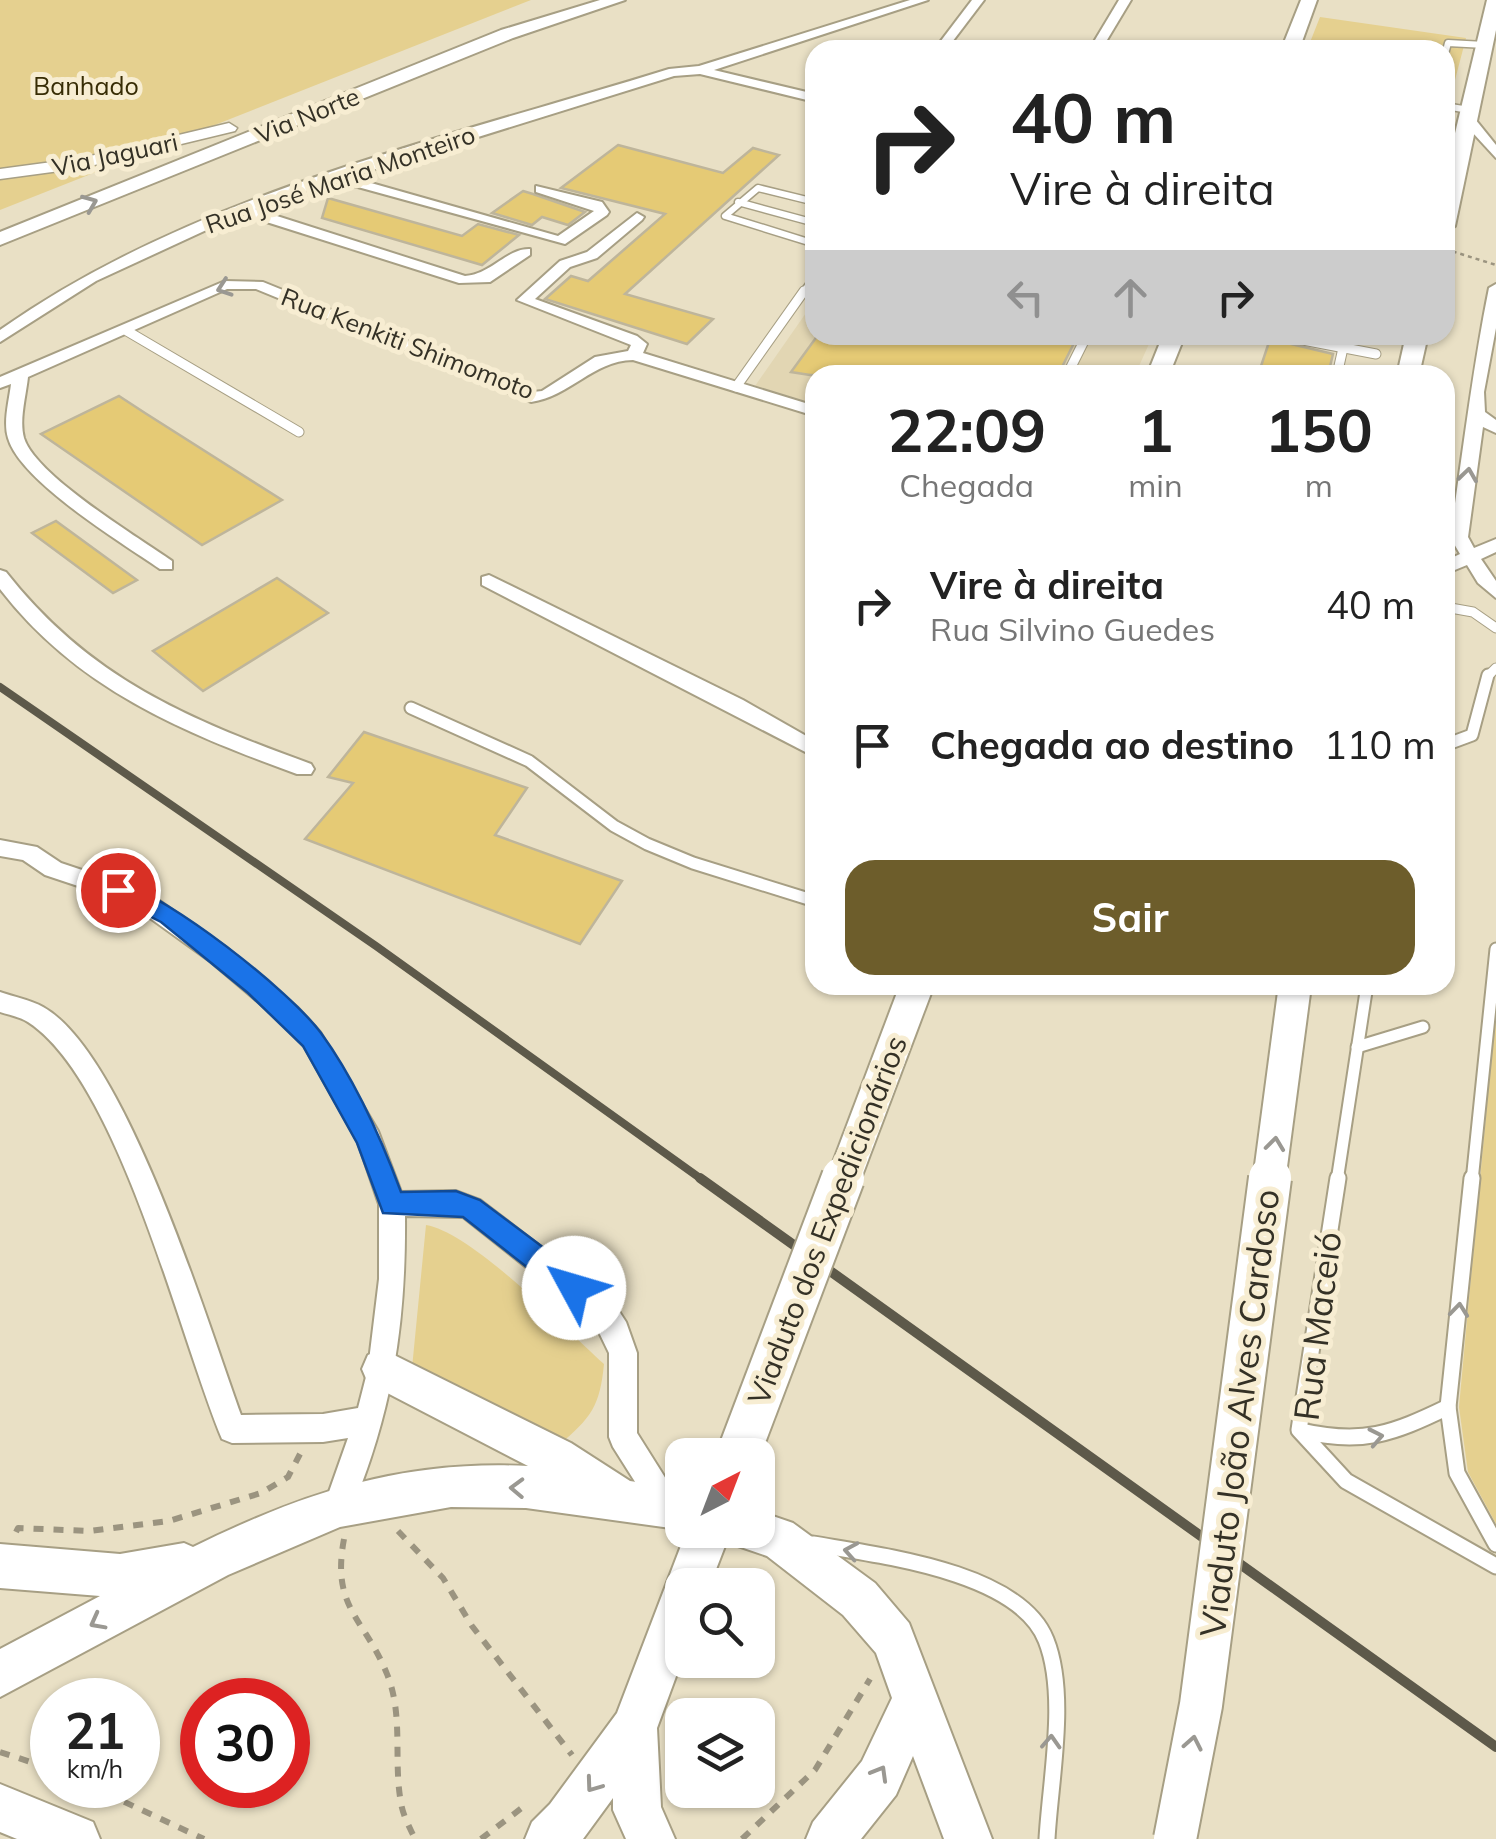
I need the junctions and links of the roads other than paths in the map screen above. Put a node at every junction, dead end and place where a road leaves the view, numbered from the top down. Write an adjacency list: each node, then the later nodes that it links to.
1 (567, 0): 17 (main road, Via Norte)
2 (618, 0): 29 (main road, Via Norte, one-way to 2)
3 (922, 0): 13 (street, Rua José Maria Monteiro)
4 (978, 0): 8 (street)
5 (1124, 0): 9 (street)
6 (1309, 0): 10 (main road)
7 (1495, 0): 12 (main road)
8 (948, 40)
9 (1101, 40)
10 (1294, 40)
11 (1455, 41): 12 (lane)
12 (1485, 45): 16 (main road)
13 (700, 70): 14 (street); 21 (street, Rua José Maria Monteiro)
14 (805, 96)
15 (1455, 110): 16 (lane)
16 (1467, 114): 18 (street); 20 (main road)
17 (229, 128): 19 (street, Via Jaguari); 27 (main road, Via Norte)
18 (1496, 154)
19 (0, 174)
20 (1455, 175)
21 (336, 176): 22 (street); 25 (street, Rua José Maria Monteiro)
22 (541, 189)
23 (805, 199): 24 (lane)
24 (738, 202): 28 (lane); 30 (lane)
25 (239, 209): 31 (street); 35 (street, Rua José Maria Monteiro)
26 (637, 218): 39 (street)
27 (0, 219)
28 (805, 220)
29 (0, 239)
30 (805, 241)
31 (525, 252)
32 (1496, 288): 45 (street)
33 (805, 290): 43 (lane)
34 (128, 331): 39 (street, Rua Kenkiti Shimomoto, one-way to 34); 41 (street, Rua Kenkiti Shimomoto); 47 (lane)
35 (0, 337)
36 (1328, 345): 37 (lane)
37 (1343, 348): 38 (lane); 40 (lane)
38 (1376, 354)
39 (634, 355): 43 (street, Rua Kenkiti Shimomoto)
40 (1339, 365)
41 (20, 376): 42 (street, Rua Kenkiti Shimomoto); 51 (street)
42 (0, 384)
43 (736, 386): 44 (street, Rua Kenkiti Shimomoto)
44 (805, 408)
45 (1477, 414): 46 (street); 49 (street, one-way to 45)
46 (1496, 428)
47 (298, 432)
48 (1496, 545): 49 (street)
49 (1470, 556): 50 (street); 54 (street)
50 (1455, 563)
51 (166, 565)
52 (0, 576): 61 (street)
53 (490, 582): 60 (street)
54 (1496, 592)
55 (1455, 606): 56 (lane)
56 (1496, 628)
57 (1496, 668): 59 (lane)
58 (412, 708): 63 (lane)
59 (1455, 741)
60 (805, 744)
61 (304, 769)
62 (0, 848): 71 (street)
63 (805, 898)
64 (1496, 949): 73 (lane, one-way to 64)
65 (913, 995): 76 (main road, Viaduto dos Expedicionários, bridge)
66 (1295, 995): 96 (main road, Viaduto João Alves Cardoso, one-way to 66, bridge)
67 (1365, 995): 70 (lane, Rua Maceió)
68 (0, 1002): 74 (street)
69 (1423, 1027): 70 (lane)
70 (1357, 1047): 75 (lane, Rua Maceió)
71 (392, 1204): 72 (street); 78 (street)
72 (382, 1369): 74 (street); 78 (main road)
73 (1448, 1407): 75 (lane, one-way to 73); 81 (lane)
74 (369, 1421): 77 (street)
75 (1299, 1430): 84 (lane, Rua Maceió)
76 (744, 1438)
77 (358, 1503): 78 (main road, one-way to 77); 83 (main road)
78 (658, 1506)
79 (775, 1536): 95 (lane, one-way to 79)
80 (775, 1541): 87 (main road)
81 (1496, 1544)
82 (4, 1556): 83 (main road)
83 (213, 1560): 86 (main road, one-way to 86)
84 (1496, 1566)
85 (665, 1646): 88 (main road)
86 (0, 1674)
87 (916, 1699): 93 (main road, one-way to 87); 94 (main road)
88 (634, 1728): 91 (main road, one-way to 91); 92 (main road)
89 (0, 1808): 90 (main road)
90 (76, 1839)
91 (549, 1839)
92 (651, 1839)
93 (830, 1839)
94 (968, 1839)
95 (1046, 1839)
96 (1175, 1839)

